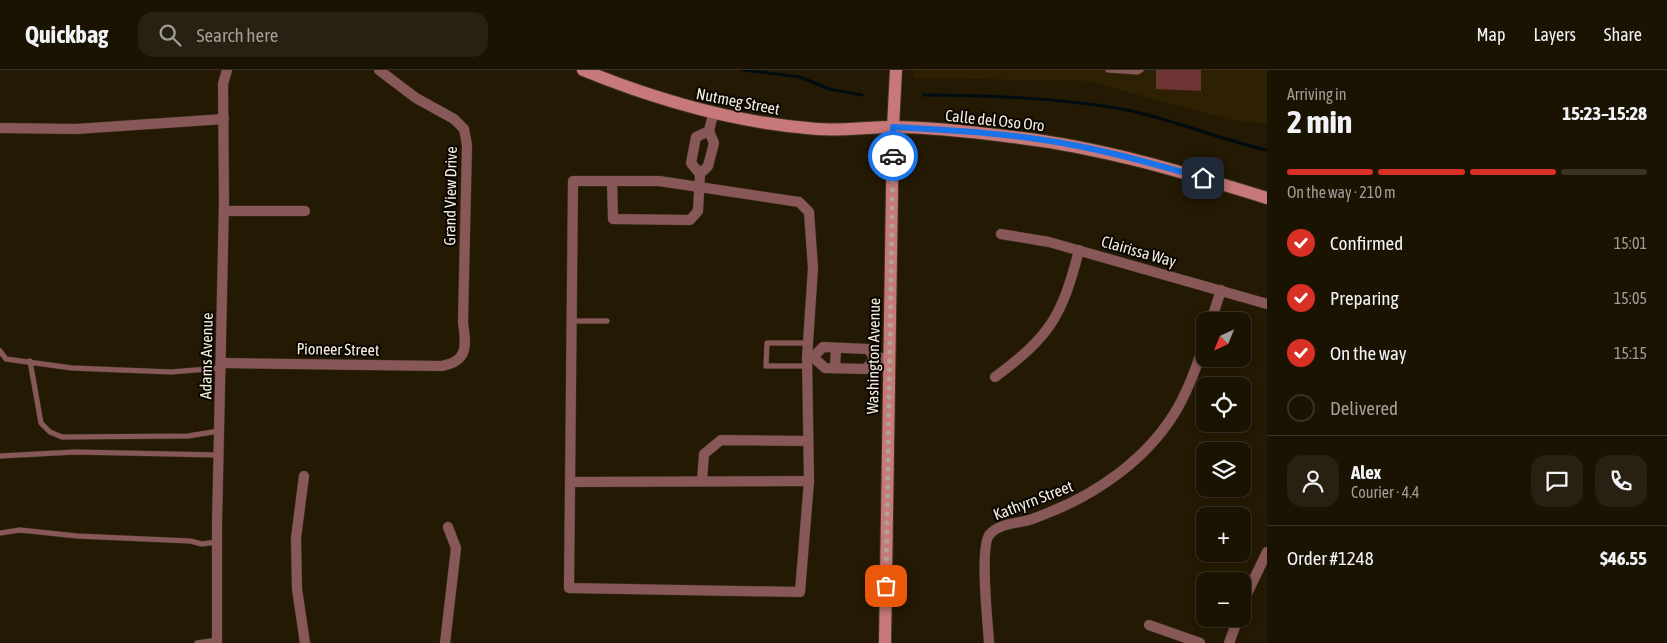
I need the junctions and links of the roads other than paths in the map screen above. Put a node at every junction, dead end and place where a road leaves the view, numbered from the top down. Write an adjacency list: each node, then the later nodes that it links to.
1 (227, 70): 8 (street, Adams Avenue)
2 (379, 70): 34 (street, Grand View Drive)
3 (583, 70): 7 (main road, Nutmeg Street)
4 (896, 70): 9 (main road, Washington Avenue)
5 (1108, 70): 6 (lane)
6 (1141, 70)
7 (712, 114): 9 (main road, Nutmeg Street); 11 (street)
8 (224, 119): 10 (street); 19 (street, Adams Avenue)
9 (893, 127): 17 (main road, Calle del Oso Oro); 31 (main road, Washington Avenue)
10 (0, 128)
11 (708, 131): 12 (street); 13 (street)
12 (694, 150): 13 (street); 14 (street)
13 (711, 155): 14 (street)
14 (700, 174): 16 (street)
15 (612, 181): 16 (street); 16 (street); 25 (street)
16 (700, 186): 27 (street)
17 (1267, 198)
18 (306, 211): 19 (street)
19 (224, 212): 36 (street, Adams Avenue)
20 (1001, 234): 21 (street, Clairissa Way)
21 (1079, 250): 22 (street, Clairissa Way); 38 (street)
22 (1221, 290): 23 (street, Clairissa Way); 24 (street)
23 (1267, 304)
24 (1214, 312)
25 (571, 321): 26 (lane); 46 (street)
26 (607, 321)
27 (807, 343): 32 (street); 32 (lane)
28 (836, 348): 30 (street); 32 (street); 37 (street)
29 (0, 351): 33 (lane)
30 (875, 358): 31 (street); 37 (street)
31 (890, 358): 58 (main road, Washington Avenue)
32 (809, 360): 37 (street); 40 (street)
33 (30, 361): 36 (lane); 39 (lane)
34 (454, 364): 36 (street, Pioneer Street)
35 (1196, 365): 59 (street, Kathyrn Street)
36 (221, 366): 39 (street, Adams Avenue)
37 (835, 368)
38 (995, 377)
39 (219, 431): 41 (street, Adams Avenue)
40 (808, 441): 44 (street); 45 (street)
41 (219, 455): 42 (lane); 49 (street, Adams Avenue)
42 (0, 456)
43 (304, 476): 56 (street)
44 (702, 481): 45 (street); 46 (street)
45 (809, 481): 46 (street)
46 (570, 482)
47 (448, 527): 57 (street)
48 (0, 533): 49 (lane)
49 (217, 542): 54 (street, Adams Avenue)
50 (1267, 552): 51 (street)
51 (1251, 585)
52 (1149, 624): 60 (street)
53 (1235, 627): 61 (street)
54 (217, 642): 55 (lane)
55 (197, 643)
56 (305, 643)
57 (445, 643)
58 (885, 643)
59 (989, 643)
60 (1200, 643)
61 (1229, 643)

